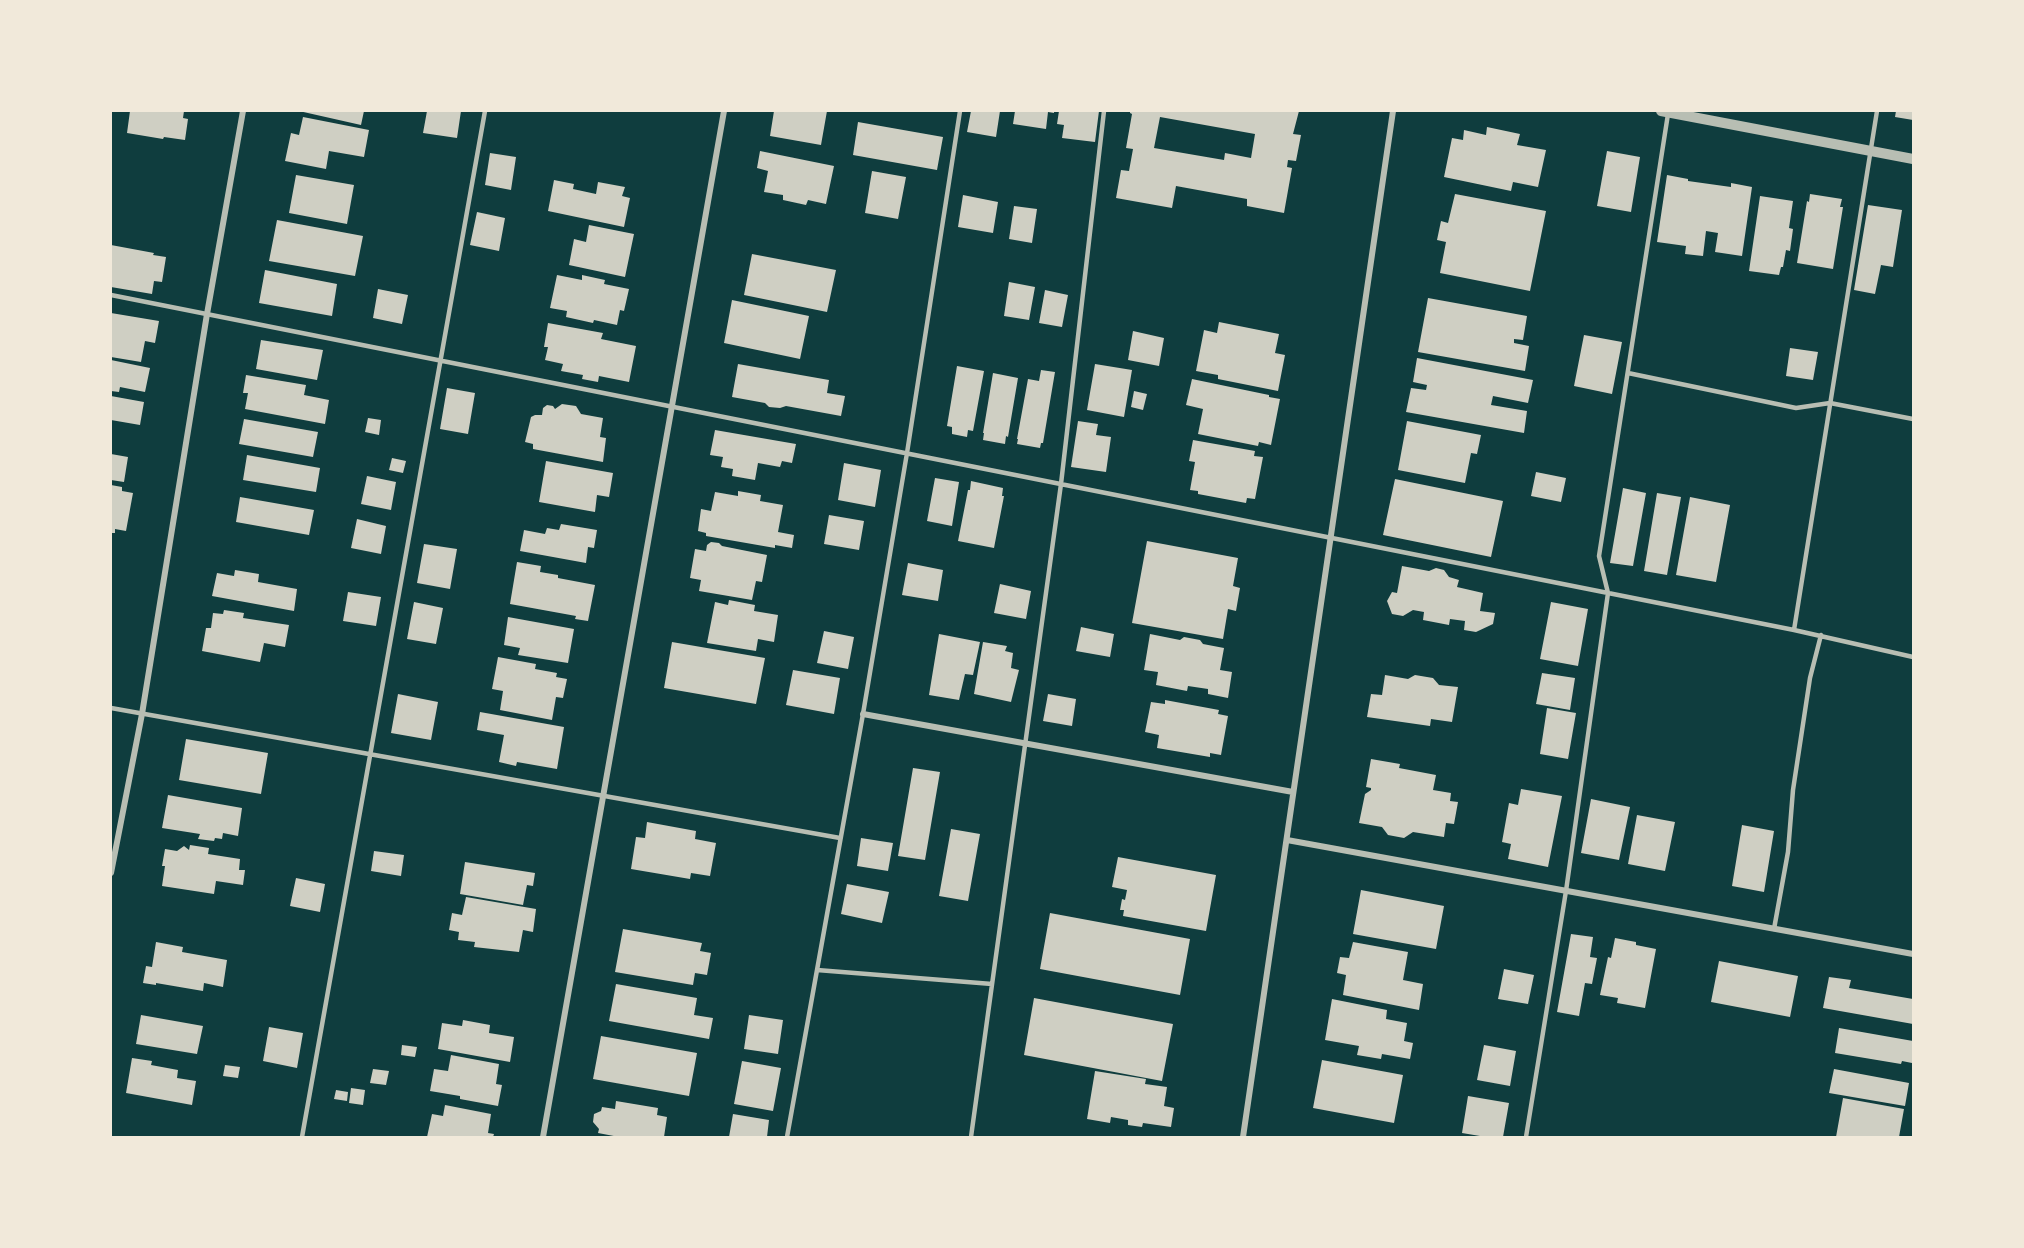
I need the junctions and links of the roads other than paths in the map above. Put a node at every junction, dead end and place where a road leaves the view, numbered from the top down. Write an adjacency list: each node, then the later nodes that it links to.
1 (243, 111): 12 (street)
2 (484, 111): 13 (lane)
3 (724, 111): 16 (street)
4 (960, 111): 18 (lane)
5 (1104, 111): 19 (lane)
6 (1393, 111): 20 (street)
7 (1666, 111): 9 (street); 14 (lane)
8 (1877, 111): 9 (lane)
9 (1870, 150): 10 (street); 15 (lane)
10 (1913, 159)
11 (111, 295): 12 (lane)
12 (207, 314): 13 (lane); 26 (street)
13 (440, 360): 16 (lane); 29 (lane)
14 (1628, 373): 15 (lane); 21 (lane)
15 (1830, 403): 17 (lane); 22 (lane)
16 (674, 407): 18 (lane); 31 (street)
17 (1913, 419)
18 (907, 453): 19 (lane); 27 (lane)
19 (1061, 484): 20 (lane); 28 (lane)
20 (1330, 538): 21 (lane); 30 (street)
21 (1608, 593): 22 (lane); 35 (lane)
22 (1794, 630): 23 (lane)
23 (1821, 636): 24 (lane); 36 (lane)
24 (1913, 657)
25 (111, 708): 26 (lane)
26 (142, 714): 29 (lane); 34 (street)
27 (863, 714): 28 (street); 32 (lane)
28 (1025, 743): 30 (street); 39 (lane)
29 (370, 754): 31 (lane); 40 (lane)
30 (1293, 792): 33 (street)
31 (603, 796): 32 (lane); 41 (street)
32 (840, 838): 38 (lane)
33 (1287, 840): 35 (street); 44 (street)
34 (111, 873)
35 (1566, 891): 36 (street); 45 (lane)
36 (1774, 929): 37 (street)
37 (1913, 954)
38 (817, 970): 39 (lane); 42 (lane)
39 (992, 984): 43 (lane)
40 (302, 1137)
41 (543, 1137)
42 (787, 1137)
43 (971, 1137)
44 (1243, 1137)
45 (1526, 1137)

